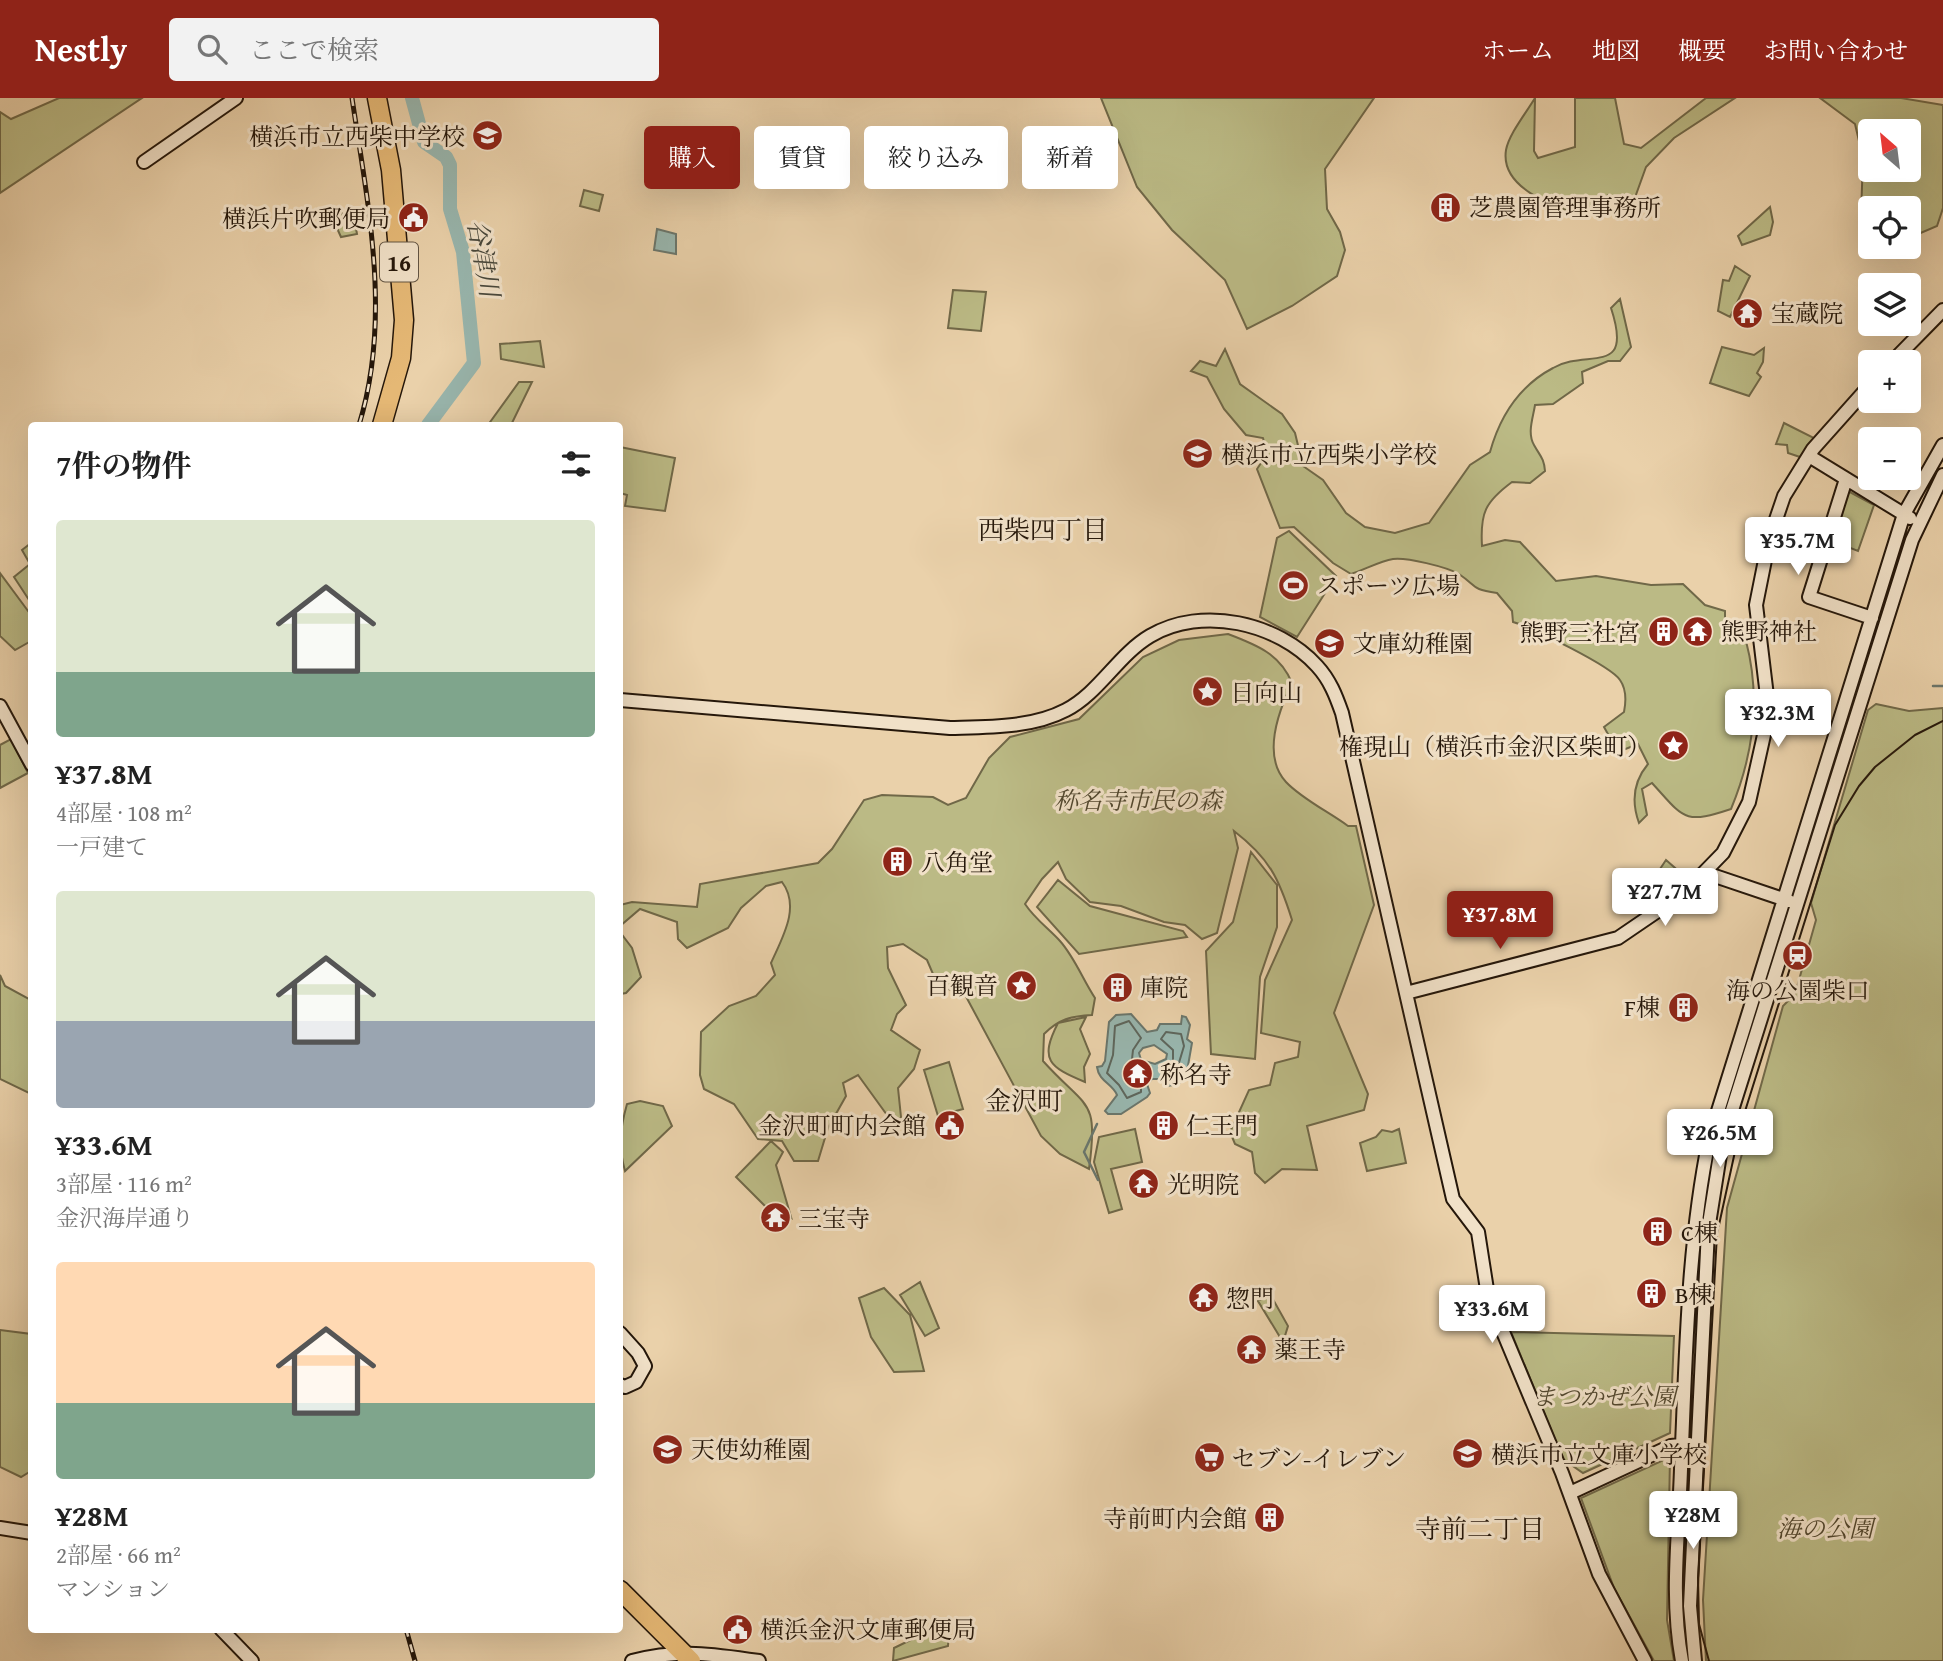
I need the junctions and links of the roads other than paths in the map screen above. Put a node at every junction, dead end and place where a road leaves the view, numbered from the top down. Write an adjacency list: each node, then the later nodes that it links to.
1 (236, 98): 3 (street)
2 (377, 98): 7 (highway, 16)
3 (144, 162)
4 (1943, 310): 5 (street)
5 (1904, 350)
6 (1858, 399): 9 (street)
7 (383, 422)
8 (1943, 444): 12 (street)
9 (1809, 456): 11 (street); 18 (street)
10 (1943, 475): 13 (street)
11 (1846, 479): 12 (street); 14 (street)
12 (1904, 514): 13 (street); 14 (street)
13 (1918, 523): 20 (street)
14 (1872, 618): 19 (street)
15 (623, 700): 21 (street)
16 (0, 706): 17 (street)
17 (28, 758)
18 (1706, 873): 19 (street); 21 (street)
19 (1783, 900): 20 (street); 24 (street)
20 (1797, 904): 25 (street)
21 (1406, 993): 26 (street)
22 (623, 1337): 23 (street)
23 (623, 1386)
24 (1682, 1444): 25 (street); 26 (street); 37 (street)
25 (1699, 1444): 38 (street)
26 (1570, 1493): 36 (street)
27 (0, 1528): 28 (street)
28 (28, 1532)
29 (623, 1593): 31 (highway)
30 (225, 1633): 32 (street)
31 (687, 1658): 33 (street); 34 (street); 35 (street)
32 (252, 1661)
33 (632, 1661)
34 (658, 1661)
35 (759, 1661)
36 (1645, 1661)
37 (1682, 1661)
38 (1695, 1661)

